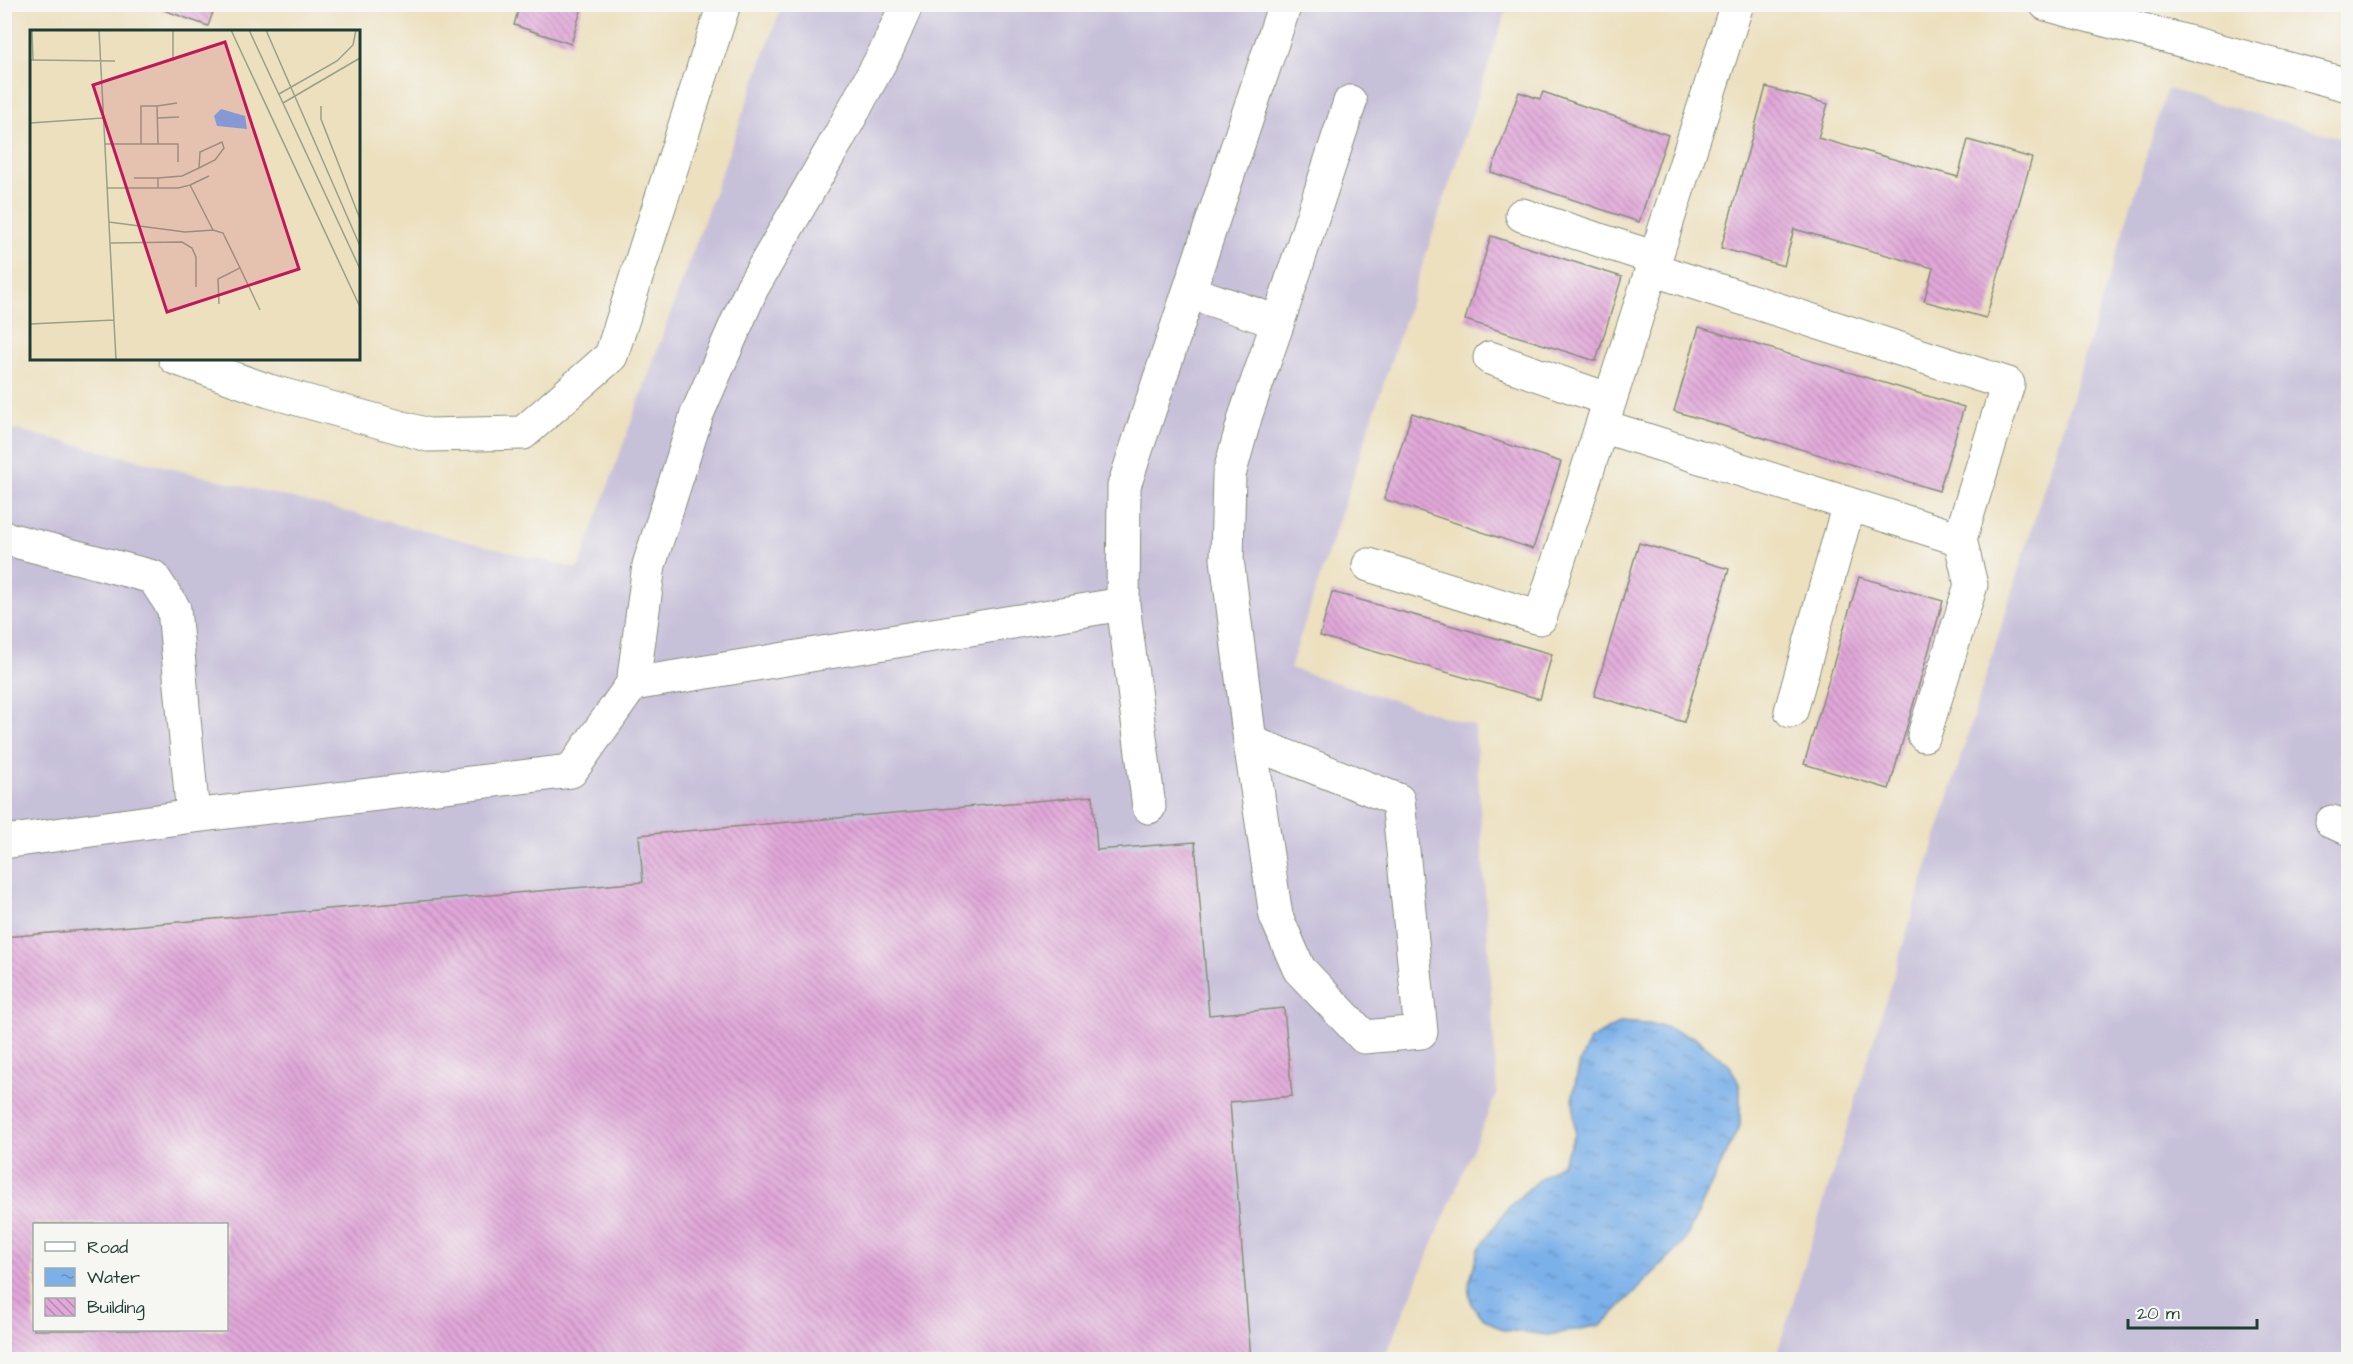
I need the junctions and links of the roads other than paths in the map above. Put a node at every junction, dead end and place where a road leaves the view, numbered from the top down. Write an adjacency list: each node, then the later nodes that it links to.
1 (724, 4): 13 (street)
2 (907, 4): 20 (street)
3 (1285, 4): 10 (street)
4 (1737, 4): 9 (street)
5 (2046, 4): 6 (street)
6 (2349, 85)
7 (1350, 102): 11 (street)
8 (1522, 216): 9 (street)
9 (1654, 264): 14 (street); 17 (street)
10 (1189, 292): 11 (street); 19 (street)
11 (1278, 322): 23 (street)
12 (1490, 358): 14 (street)
13 (181, 360)
14 (1606, 413): 15 (street); 18 (street)
15 (1849, 504): 17 (street); 21 (street)
16 (4, 538): 25 (street)
17 (1960, 539): 22 (street)
18 (1369, 565)
19 (1123, 604): 20 (street); 24 (street)
20 (634, 682): 25 (street)
21 (1791, 711)
22 (1924, 735)
23 (1250, 742): 23 (street)
24 (1149, 807)
25 (193, 816): 26 (street)
26 (4, 842)

